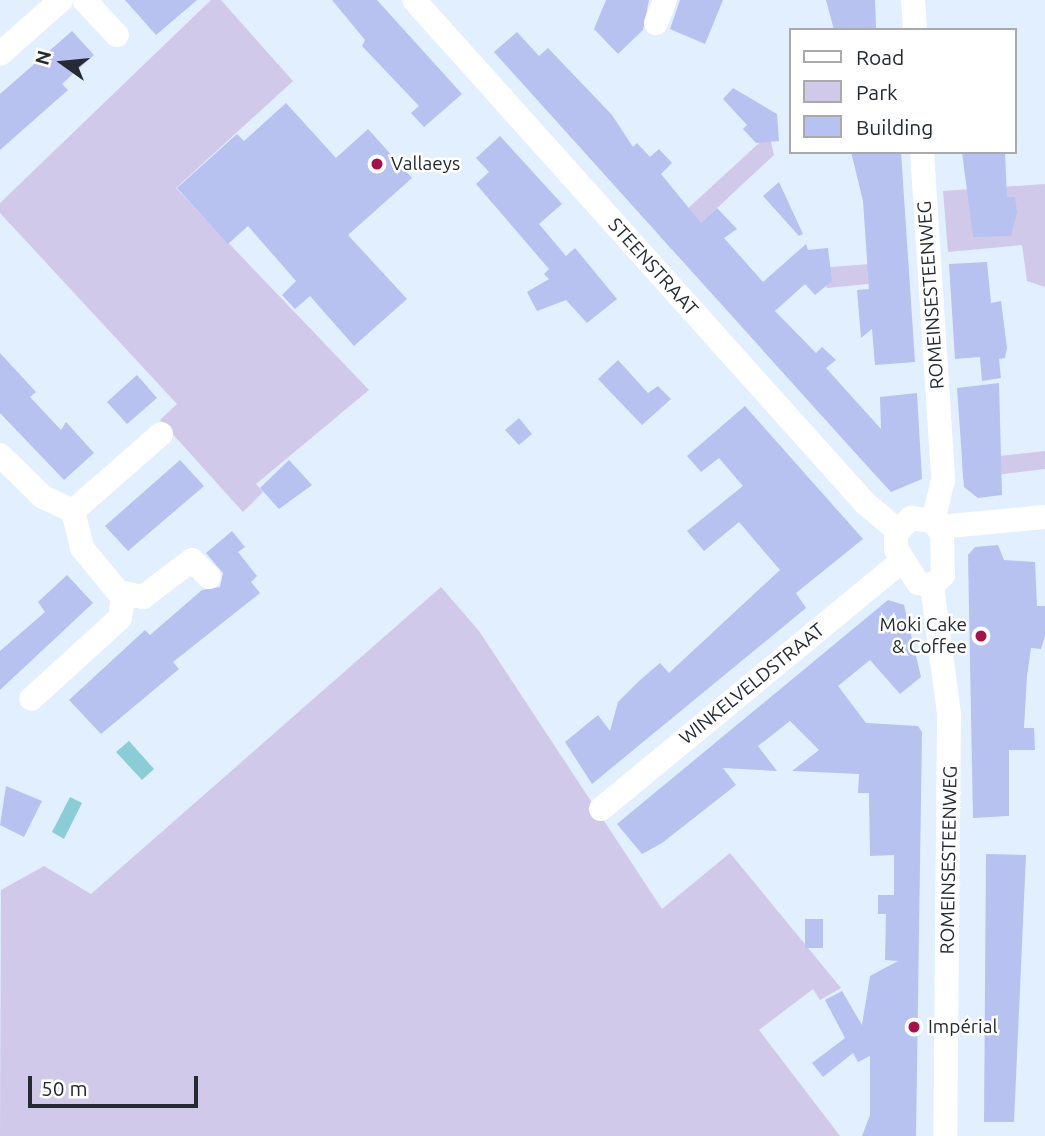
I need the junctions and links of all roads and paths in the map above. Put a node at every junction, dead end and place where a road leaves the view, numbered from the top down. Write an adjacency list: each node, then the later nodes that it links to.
1 (61, 0): 9 (street)
2 (84, 0): 8 (street)
3 (414, 0): 16 (street, STEENSTRAAT)
4 (666, 0): 6 (street)
5 (913, 0): 7 (street)
6 (656, 23)
7 (915, 28)
8 (117, 35)
9 (0, 54)
10 (922, 154): 15 (street, ROMEINSESTEENWEG)
11 (161, 434): 13 (street)
12 (0, 455): 13 (street)
13 (73, 511): 20 (street)
14 (1045, 517): 15 (street)
15 (936, 524): 16 (street); 19 (street, ROMEINSESTEENWEG)
16 (897, 530): 17 (street)
17 (903, 560): 19 (street); 22 (street, WINKELVELDSTRAAT)
18 (209, 577): 20 (street)
19 (933, 586): 23 (street, ROMEINSESTEENWEG)
20 (119, 592): 21 (street)
21 (31, 699)
22 (601, 809)
23 (945, 1136)

